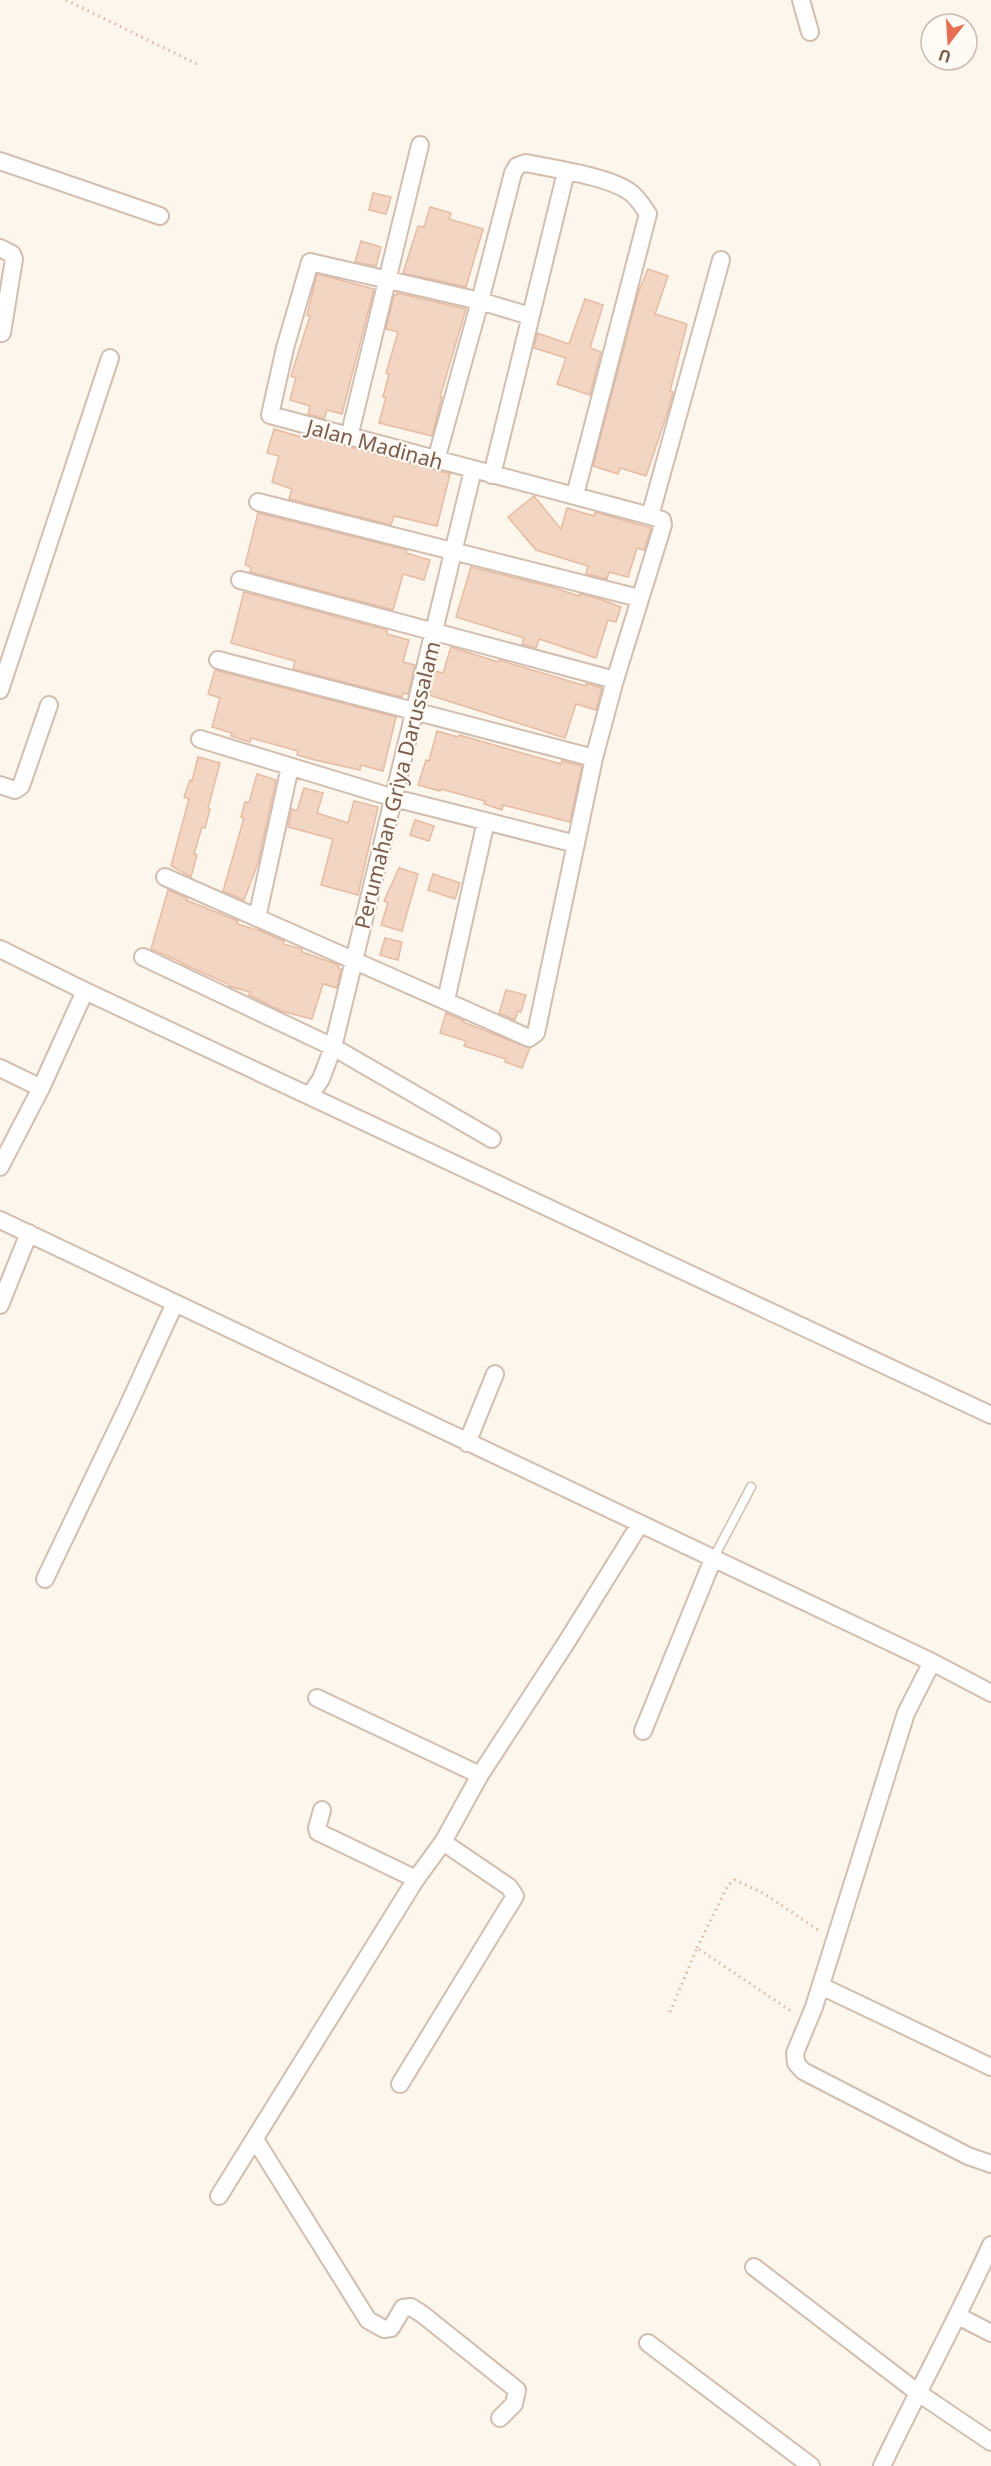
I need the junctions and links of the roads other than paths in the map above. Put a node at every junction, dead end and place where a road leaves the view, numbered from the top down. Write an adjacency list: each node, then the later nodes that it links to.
1 (801, 0): 2 (street)
2 (810, 32)
3 (420, 145): 9 (street)
4 (0, 161): 6 (street)
5 (566, 172): 10 (street); 11 (street); 18 (street)
6 (160, 216)
7 (0, 248): 12 (street)
8 (721, 260): 20 (street)
9 (386, 280): 10 (street); 14 (street); 14 (street, Jalan Madinah)
10 (480, 302): 11 (street); 15 (street)
11 (530, 316): 17 (street)
12 (1, 335)
13 (110, 358): 27 (street)
14 (349, 437): 15 (street, Jalan Madinah)
15 (436, 460): 16 (street, Jalan Madinah)
16 (473, 471): 17 (street, Jalan Madinah); 21 (street, Perumahan Griya Darussalam)
17 (492, 475): 18 (street, Jalan Madinah)
18 (575, 495): 20 (street, Jalan Madinah)
19 (258, 502): 21 (street)
20 (650, 516): 23 (street)
21 (453, 552): 23 (street); 24 (street, Perumahan Griya Darussalam)
22 (240, 580): 24 (street)
23 (639, 598): 26 (street)
24 (434, 632): 26 (street); 29 (street, Perumahan Griya Darussalam)
25 (218, 660): 29 (street)
26 (615, 680): 31 (street)
27 (0, 690)
28 (49, 705): 33 (street)
29 (415, 710): 31 (street); 34 (street, Perumahan Griya Darussalam)
30 (200, 739): 32 (street)
31 (594, 758): 36 (street)
32 (291, 767): 34 (street); 38 (street)
33 (0, 785)
34 (394, 798): 35 (street); 41 (street, Perumahan Griya Darussalam)
35 (486, 821): 36 (street); 43 (street)
36 (576, 844): 43 (street)
37 (165, 877): 38 (street)
38 (257, 918): 41 (street)
39 (0, 949): 42 (street)
40 (143, 957): 44 (street)
41 (354, 960): 43 (street); 44 (street, Perumahan Griya Darussalam)
42 (85, 991): 46 (street); 47 (street)
43 (446, 1000)
44 (330, 1054): 47 (street, Perumahan Griya Darussalam); 48 (street)
45 (0, 1068): 46 (street)
46 (41, 1088): 49 (street)
47 (310, 1095): 55 (street)
48 (492, 1139)
49 (0, 1167)
50 (0, 1220): 51 (street)
51 (29, 1233): 52 (street); 53 (street)
52 (175, 1303): 56 (street); 60 (street)
53 (0, 1305)
54 (495, 1374): 56 (street)
55 (991, 1415)
56 (473, 1429): 58 (street)
57 (751, 1487): 59 (lane)
58 (640, 1524): 59 (street); 65 (street)
59 (716, 1552): 61 (street); 64 (street)
60 (45, 1579)
61 (932, 1662): 62 (street); 69 (street)
62 (991, 1693)
63 (317, 1698): 65 (street)
64 (643, 1731)
65 (480, 1775): 67 (street)
66 (322, 1810): 68 (street)
67 (443, 1842): 68 (street); 71 (street)
68 (416, 1879): 72 (street)
69 (821, 1986): 70 (street); 73 (street)
70 (991, 2067)
71 (400, 2084)
72 (256, 2141): 74 (street); 81 (street)
73 (991, 2164)
74 (219, 2196)
75 (991, 2245): 77 (street)
76 (754, 2267): 80 (street)
77 (958, 2316): 78 (street); 80 (street)
78 (991, 2333)
79 (648, 2343): 83 (street)
80 (917, 2392): 82 (street); 84 (street)
81 (500, 2418)
82 (991, 2442)
83 (811, 2466)
84 (882, 2466)

